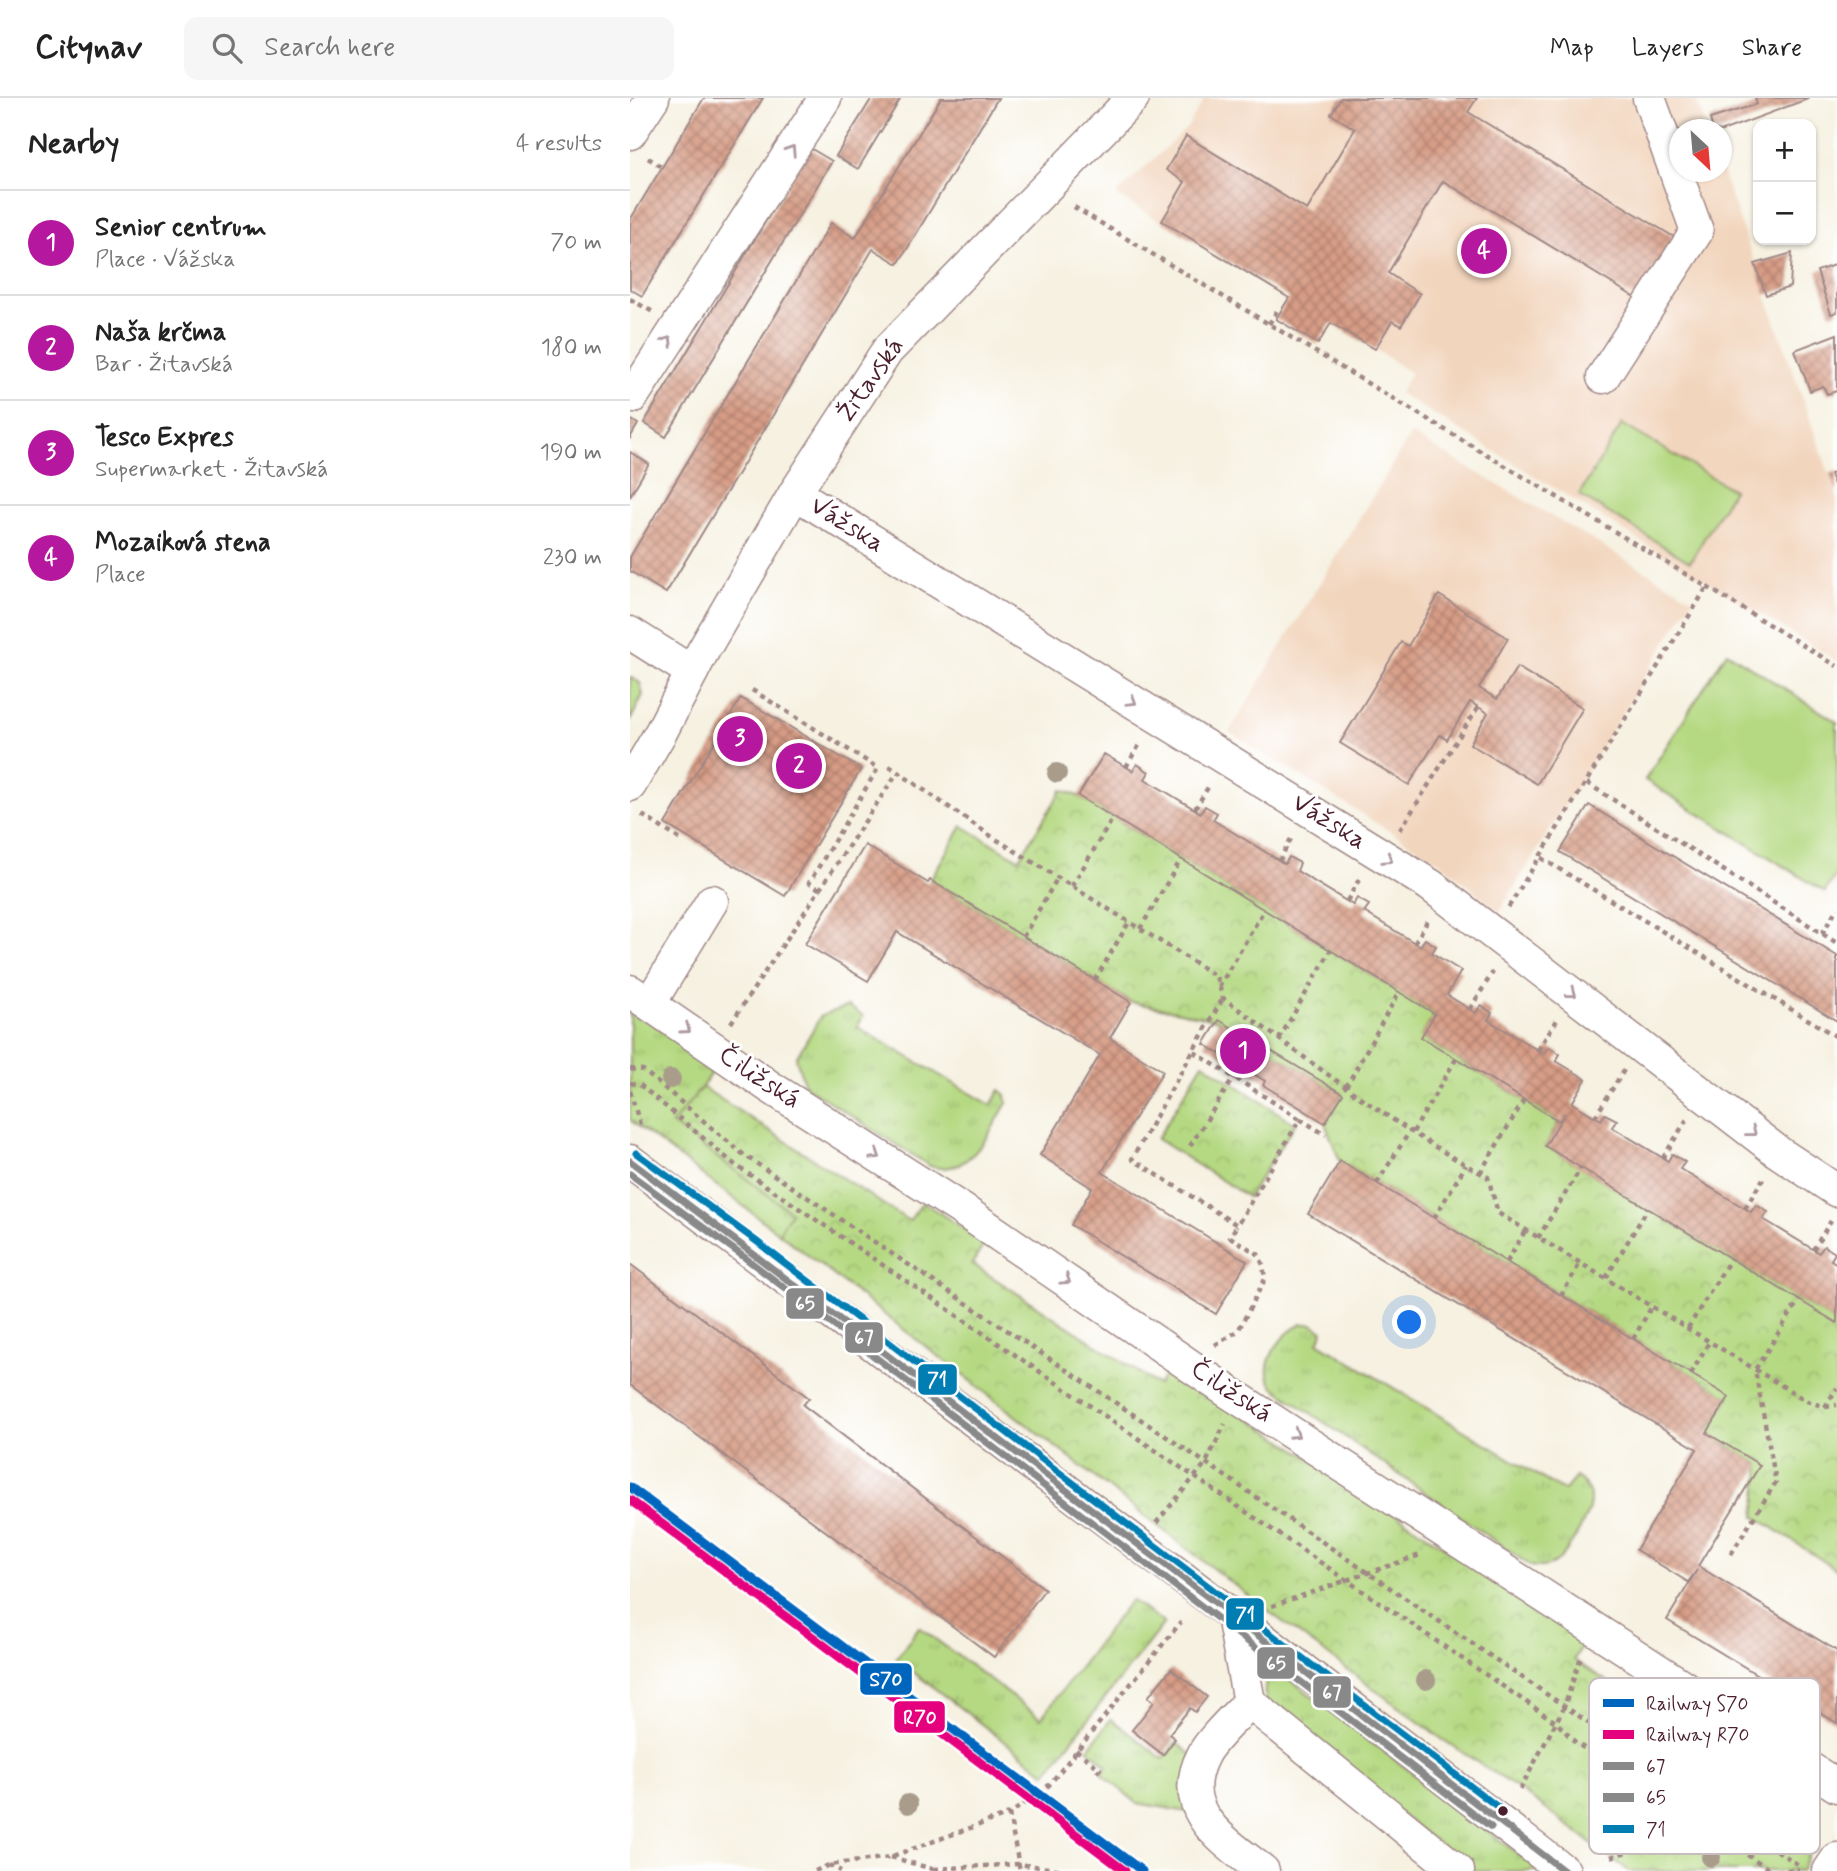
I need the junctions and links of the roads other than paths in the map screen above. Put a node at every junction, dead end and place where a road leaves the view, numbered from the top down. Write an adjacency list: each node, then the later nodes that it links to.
1 (653, 98): 5 (street)
2 (825, 98): 7 (street, one-way to 2)
3 (1133, 98): 8 (street, Žitavská)
4 (1649, 98): 6 (street)
5 (637, 145)
6 (1603, 377)
7 (630, 396)
8 (795, 493): 10 (street, Žitavská); 15 (street, Vážska, one-way to 15)
9 (630, 633): 10 (street)
10 (692, 672): 11 (street, Žitavská)
11 (630, 785)
12 (712, 901): 13 (street)
13 (640, 997): 17 (street, Čiližská, one-way to 17)
14 (630, 1161): 16 (street)
15 (1836, 1202)
16 (1233, 1616): 18 (street); 24 (street)
17 (1671, 1678)
18 (1249, 1702): 22 (street); 23 (street)
19 (1820, 1775): 20 (street, Čiližská, one-way to 20)
20 (1837, 1786)
21 (1837, 1860): 25 (street)
22 (1263, 1871)
23 (1458, 1871)
24 (1564, 1871)
25 (1829, 1871)

